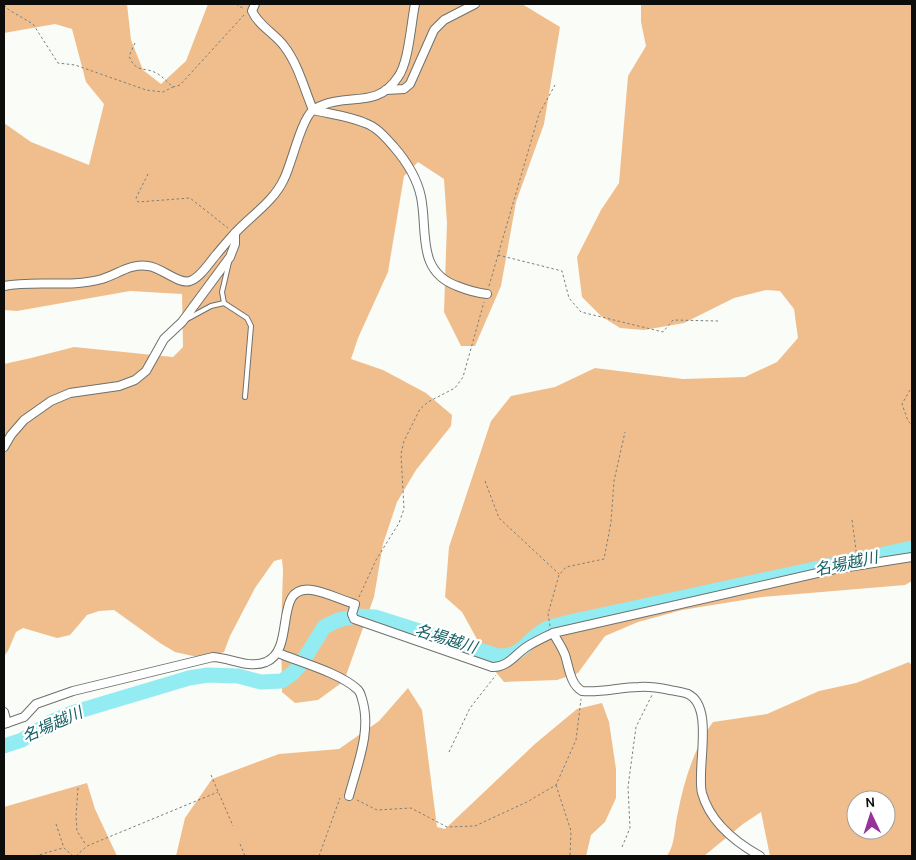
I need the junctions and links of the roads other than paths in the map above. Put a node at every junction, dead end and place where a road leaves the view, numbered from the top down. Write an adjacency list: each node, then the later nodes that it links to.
1 (415, 4): 4 (street)
2 (475, 4): 4 (street)
3 (253, 8): 5 (street)
4 (386, 90): 5 (street)
5 (313, 110): 6 (street); 9 (street)
6 (235, 233): 7 (street); 8 (street)
7 (230, 257): 10 (lane); 11 (street)
8 (4, 286)
9 (486, 294)
10 (224, 303): 11 (lane); 12 (lane)
11 (182, 322): 13 (street)
12 (245, 397)
13 (4, 447)
14 (912, 557): 15 (street)
15 (553, 633): 16 (street); 20 (street)
16 (278, 653): 18 (street); 19 (street)
17 (4, 712): 18 (street)
18 (6, 724)
19 (348, 796)
20 (760, 856)

